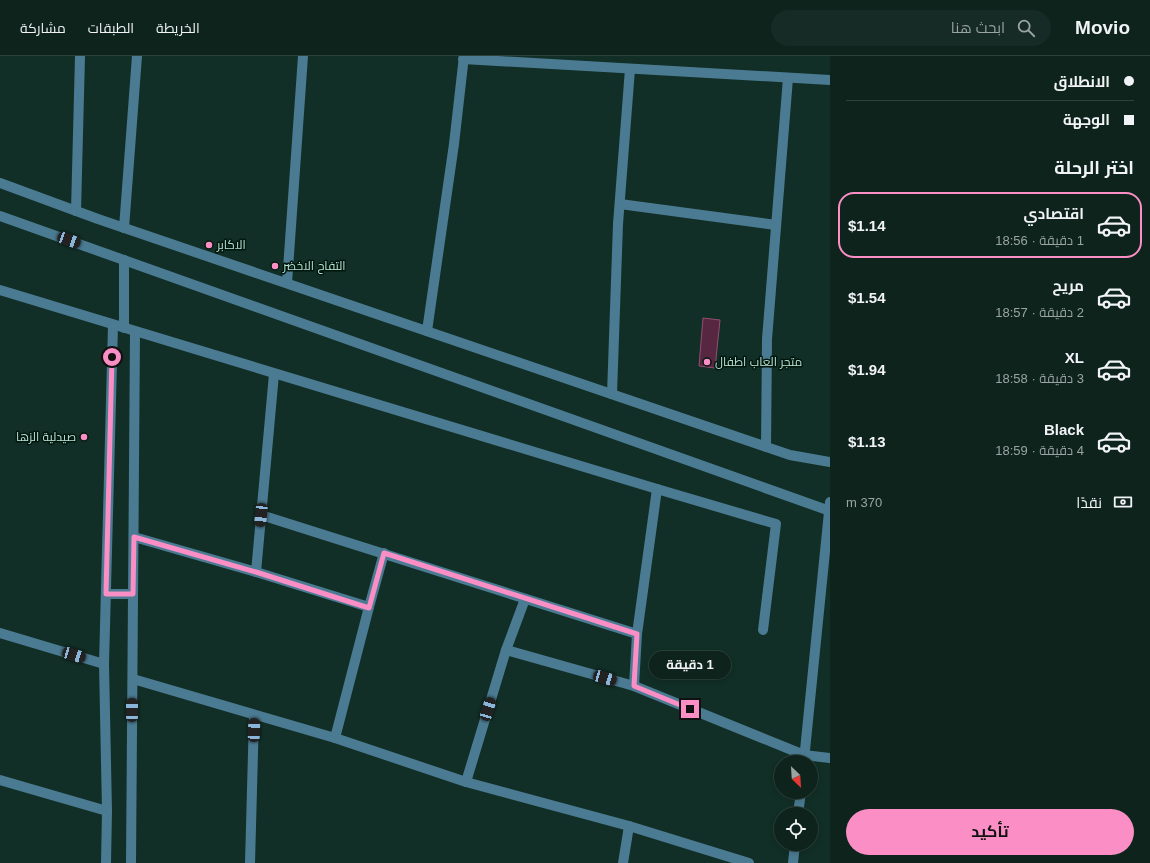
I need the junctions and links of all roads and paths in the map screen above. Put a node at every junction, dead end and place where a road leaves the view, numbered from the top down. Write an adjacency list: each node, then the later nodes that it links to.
1 (80, 56): 10 (street)
2 (137, 56): 13 (street)
3 (303, 56): 15 (street)
4 (464, 58): 5 (street); 19 (street)
5 (630, 69): 6 (street); 9 (street)
6 (788, 78): 7 (street); 12 (street)
7 (830, 80)
8 (0, 184): 10 (street)
9 (620, 204): 12 (street); 22 (street)
10 (76, 211): 13 (street)
11 (0, 216): 14 (street)
12 (776, 225): 23 (street)
13 (124, 228): 15 (street)
14 (124, 260): 18 (street); 26 (street)
15 (287, 283): 19 (street)
16 (0, 290): 17 (street)
17 (113, 325): 18 (street); 31 (street)
18 (124, 328): 20 (street)
19 (427, 331): 22 (street)
20 (135, 332): 21 (street); 28 (street)
21 (274, 374): 25 (street); 27 (street)
22 (612, 394): 23 (street)
23 (766, 447): 24 (street)
24 (830, 462)
25 (657, 489): 35 (street); 37 (street)
26 (830, 508): 45 (street)
27 (261, 515): 29 (street); 30 (street)
28 (134, 537): 30 (street); 32 (street)
29 (384, 553): 33 (street); 34 (street)
30 (256, 572): 34 (street)
31 (106, 594): 32 (street); 39 (street)
32 (133, 594): 40 (street)
33 (525, 599): 37 (street); 38 (street)
34 (369, 608): 43 (street)
35 (763, 630)
36 (0, 633): 39 (street)
37 (637, 634): 41 (street)
38 (506, 650): 41 (street); 49 (street)
39 (104, 664): 50 (street)
40 (133, 679): 42 (street); 54 (street)
41 (634, 686): 44 (street)
42 (254, 716): 43 (street); 55 (street)
43 (335, 738): 49 (street)
44 (795, 755)
45 (804, 755)
46 (818, 758): 47 (street)
47 (830, 758)
48 (0, 780): 50 (street)
49 (466, 782): 51 (street)
50 (107, 811): 53 (street)
51 (629, 826): 56 (street); 57 (street)
52 (794, 851): 58 (street)
53 (106, 863)
54 (131, 863)
55 (250, 863)
56 (623, 863)
57 (748, 863)
58 (793, 863)

